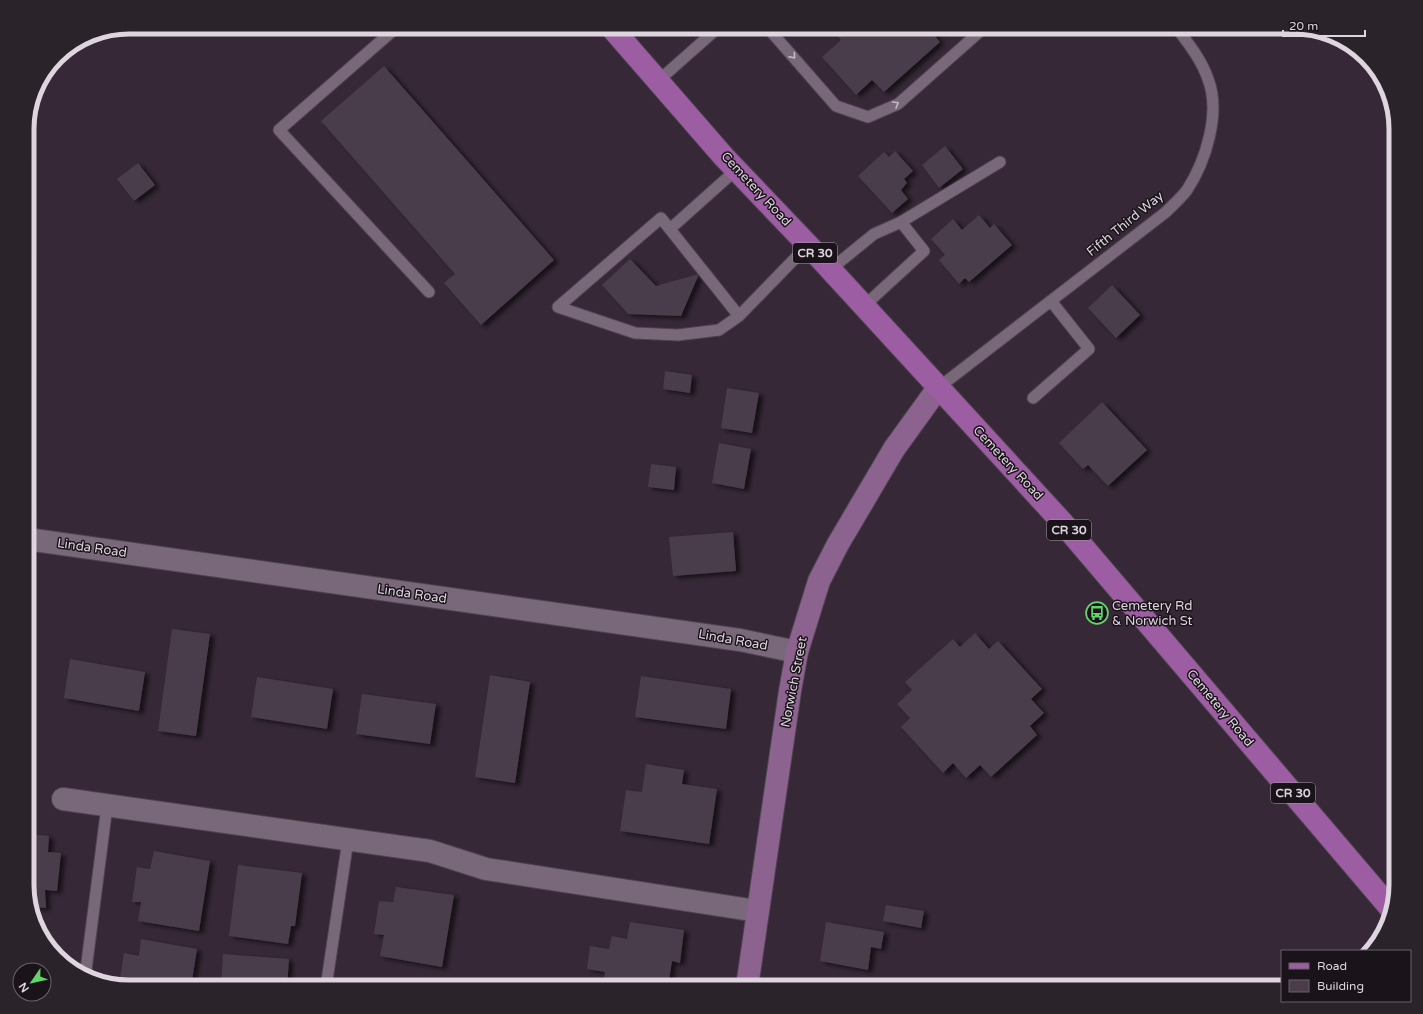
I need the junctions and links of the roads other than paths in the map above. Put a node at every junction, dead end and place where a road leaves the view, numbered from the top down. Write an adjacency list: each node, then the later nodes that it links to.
1 (389, 34): 14 (lane)
2 (617, 34): 7 (main road, Cemetery Road / CR 30)
3 (711, 34): 7 (lane)
4 (773, 34): 5 (lane, one-way to 5)
5 (977, 34)
6 (1181, 34): 15 (lane, Fifth Third Way)
7 (658, 81): 9 (main road, Cemetery Road / CR 30)
8 (1000, 162): 10 (lane)
9 (736, 170): 11 (lane); 12 (main road, Cemetery Road / CR 30)
10 (901, 222): 13 (lane); 16 (lane)
11 (670, 229): 17 (lane); 17 (lane)
12 (808, 245): 13 (main road, Cemetery Road / CR 30); 17 (lane)
13 (830, 269): 16 (main road, Cemetery Road / CR 30)
14 (429, 292)
15 (1051, 301): 18 (lane, Fifth Third Way); 19 (lane)
16 (864, 306): 18 (main road, Cemetery Road / CR 30)
17 (739, 316)
18 (938, 388): 21 (main road, Norwich Street); 25 (main road, Cemetery Road / CR 30)
19 (1033, 398)
20 (34, 539): 21 (street, Linda Road)
21 (797, 652): 26 (main road, Norwich Street)
22 (63, 799): 23 (street)
23 (107, 806): 24 (street); 27 (lane)
24 (348, 840): 26 (street); 28 (lane)
25 (1387, 904)
26 (757, 911): 29 (main road, Norwich Street)
27 (86, 970)
28 (327, 980)
29 (748, 980)

